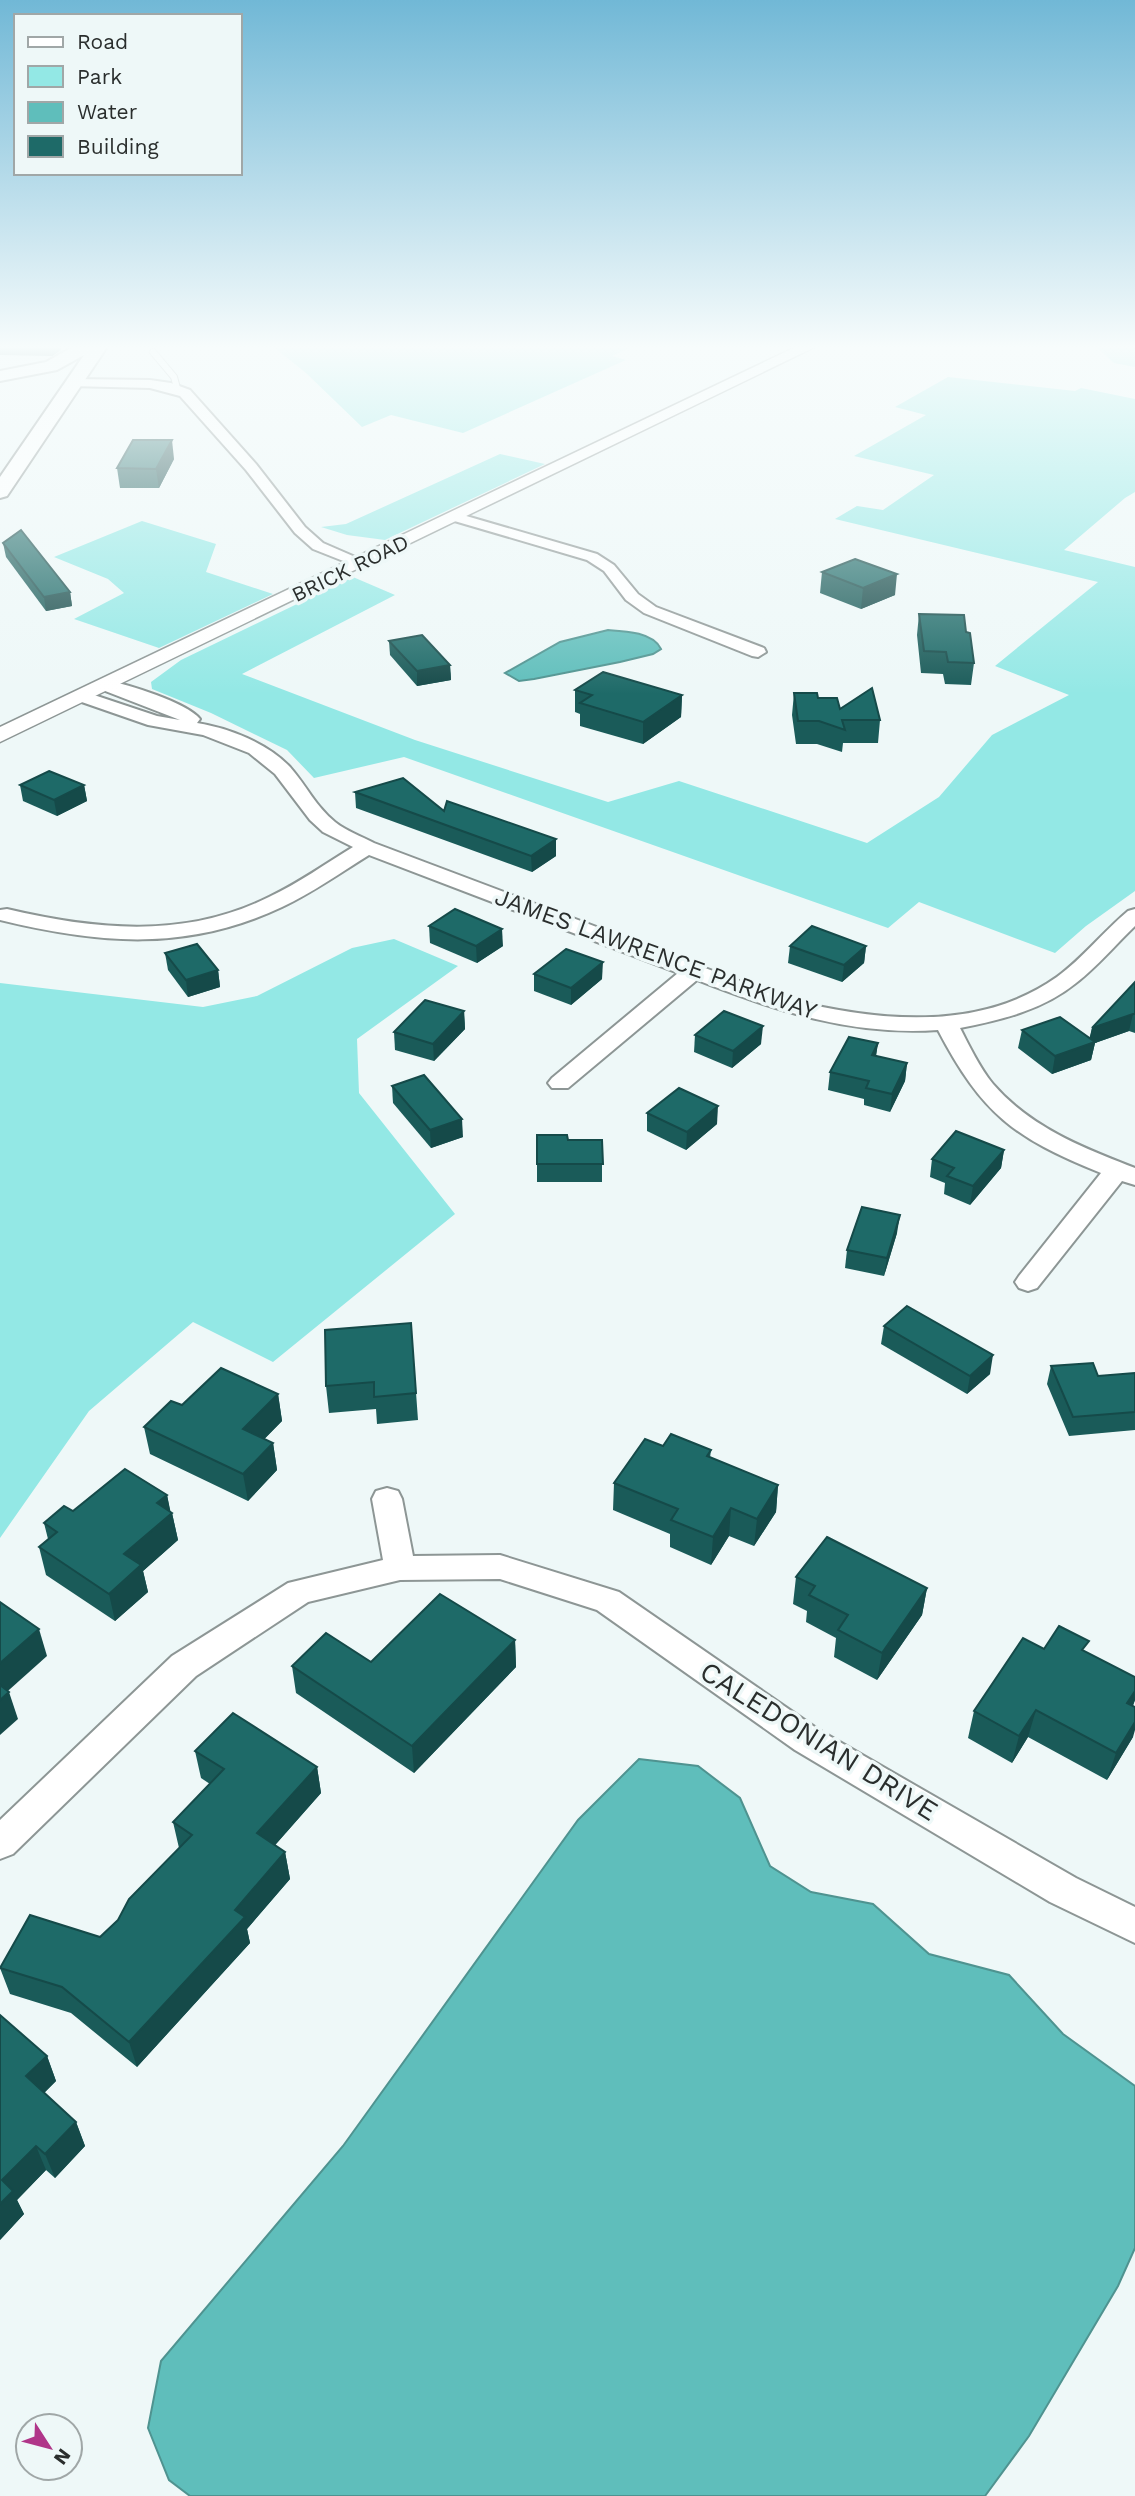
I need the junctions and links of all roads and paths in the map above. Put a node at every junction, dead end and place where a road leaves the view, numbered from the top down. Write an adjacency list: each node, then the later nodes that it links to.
1 (16, 460): 4 (main road)
2 (245, 460): 6 (street)
3 (573, 460): 5 (street, BRICK ROAD)
4 (0, 492)
5 (456, 517): 6 (street, BRICK ROAD); 7 (street)
6 (361, 563): 8 (street, BRICK ROAD)
7 (758, 652)
8 (106, 685): 9 (street, BRICK ROAD); 10 (street, JAMES LAWRENCE PARKWAY)
9 (82, 696): 10 (street, JAMES LAWRENCE PARKWAY); 11 (street, BRICK ROAD)
10 (207, 730): 12 (street, JAMES LAWRENCE PARKWAY)
11 (0, 736)
12 (367, 847): 13 (street); 15 (street, JAMES LAWRENCE PARKWAY)
13 (7, 915)
14 (1135, 915): 16 (street, JAMES LAWRENCE PARKWAY)
15 (694, 972): 16 (street, JAMES LAWRENCE PARKWAY); 17 (street)
16 (946, 1023): 18 (street)
17 (559, 1083)
18 (1126, 1173): 19 (street)
19 (1028, 1282)
20 (387, 1499): 21 (street)
21 (400, 1568): 22 (street, CALEDONIAN DRIVE); 23 (street, CALEDONIAN DRIVE)
22 (0, 1843)
23 (1135, 1926)

